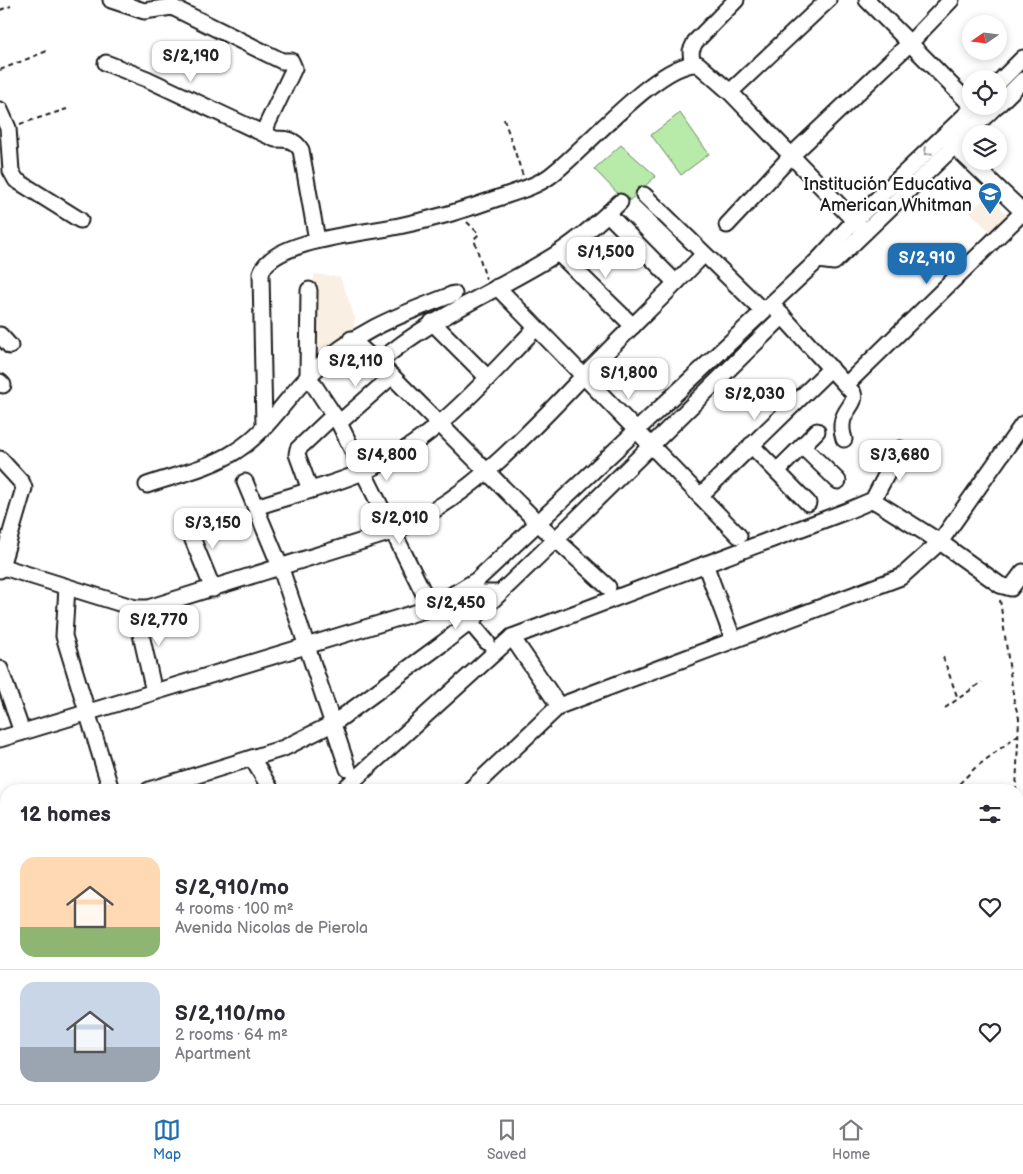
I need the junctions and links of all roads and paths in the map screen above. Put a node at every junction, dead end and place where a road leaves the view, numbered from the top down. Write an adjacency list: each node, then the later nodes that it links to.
1 (111, 0): 24 (street)
2 (736, 0): 12 (street)
3 (828, 0): 16 (street)
4 (867, 0): 8 (street)
5 (951, 0): 8 (street)
6 (12, 6): 7 (path)
7 (0, 10)
8 (910, 43): 17 (street); 26 (street)
9 (47, 51): 13 (path)
10 (1023, 58): 14 (street)
11 (106, 63): 24 (street)
12 (692, 63): 16 (street); 27 (street)
13 (0, 70)
14 (1007, 74)
15 (1023, 80): 18 (street)
16 (730, 92): 26 (street)
17 (962, 95)
18 (1007, 95)
19 (67, 109): 23 (path)
20 (0, 110): 23 (street)
21 (970, 115): 25 (street)
22 (504, 118): 27 (path)
23 (8, 128): 33 (street)
24 (263, 134): 37 (street)
25 (950, 141): 31 (street); 34 (street, one-way to 34); 36 (street)
26 (792, 155): 34 (street); 35 (street)
27 (527, 188): 30 (street)
28 (644, 195): 39 (street)
29 (620, 202): 32 (street)
30 (459, 212): 37 (street); 42 (path)
31 (1023, 212): 57 (street)
32 (608, 214): 38 (street); 41 (street)
33 (80, 220)
34 (854, 221): 36 (street); 40 (street)
35 (728, 225)
36 (865, 232): 40 (street)
37 (317, 240): 61 (street)
38 (558, 253): 42 (street); 48 (street)
39 (703, 255): 41 (street); 45 (street)
40 (818, 260): 45 (street)
41 (676, 283): 48 (street)
42 (494, 289): 47 (street); 49 (street)
43 (309, 290): 53 (street)
44 (454, 294): 50 (street)
45 (767, 307): 46 (street); 62 (street)
46 (783, 316): 52 (street); 66 (street)
47 (432, 322): 51 (street); 56 (street)
48 (633, 326): 55 (street)
49 (536, 328): 55 (street); 56 (street)
50 (351, 339): 51 (street); 53 (street)
51 (378, 363): 54 (street)
52 (831, 368): 64 (street); 65 (street)
53 (308, 376): 58 (street); 61 (street)
54 (392, 376): 58 (street); 59 (street)
55 (584, 376): 62 (street); 72 (street)
56 (488, 378): 59 (street)
57 (851, 380)
58 (337, 419): 70 (street); 76 (street)
59 (439, 424): 70 (street); 72 (street)
60 (1023, 424): 86 (street)
61 (264, 426): 75 (street)
62 (637, 429): 66 (street); 82 (street)
63 (817, 431): 67 (street)
64 (844, 440)
65 (752, 445): 71 (street); 77 (street)
66 (653, 446): 77 (street); 85 (street)
67 (802, 446): 71 (street); 73 (street)
68 (900, 449): 78 (street)
69 (0, 459): 89 (street)
70 (365, 471): 76 (street); 83 (street)
71 (777, 471): 79 (street)
72 (486, 472): 82 (street); 83 (street)
73 (838, 481)
74 (245, 482): 80 (street)
75 (147, 485)
76 (310, 490): 80 (street)
77 (700, 496): 84 (street)
78 (873, 500): 86 (street); 87 (street)
79 (808, 503)
80 (256, 507): 88 (street)
81 (186, 523): 94 (street)
82 (538, 523): 85 (street); 95 (street)
83 (395, 531): 88 (street); 97 (street)
84 (739, 536)
85 (556, 540): 93 (street); 96 (street)
86 (940, 542): 91 (street); 101 (street)
87 (705, 564): 100 (street); 101 (street)
88 (280, 566): 94 (street); 103 (street)
89 (0, 568): 92 (street)
90 (1023, 572): 91 (street)
91 (1000, 585): 114 (path)
92 (67, 587): 98 (street); 111 (street)
93 (608, 587)
94 (213, 589): 98 (street)
95 (455, 594): 96 (street); 97 (street)
96 (500, 594): 99 (street)
97 (436, 605): 99 (street); 103 (street)
98 (136, 608): 107 (street)
99 (470, 622): 102 (street); 112 (street)
100 (512, 637): 109 (street); 121 (street)
101 (733, 639): 109 (street)
102 (487, 642)
103 (308, 645): 107 (street); 112 (street)
104 (943, 657): 108 (path)
105 (0, 669): 113 (street)
106 (982, 682): 108 (path)
107 (154, 692): 111 (street)
108 (958, 699): 110 (path)
109 (559, 706): 122 (street)
110 (945, 708)
111 (87, 713): 113 (street); 118 (street)
112 (334, 723): 116 (street); 117 (street)
113 (22, 732): 115 (street)
114 (1018, 735): 123 (path); 124 (path)
115 (0, 739)
116 (252, 758): 119 (street); 120 (street)
117 (348, 769)
118 (109, 784)
119 (180, 784)
120 (267, 784)
121 (350, 784)
122 (476, 784)
123 (959, 784)
124 (1016, 784)

